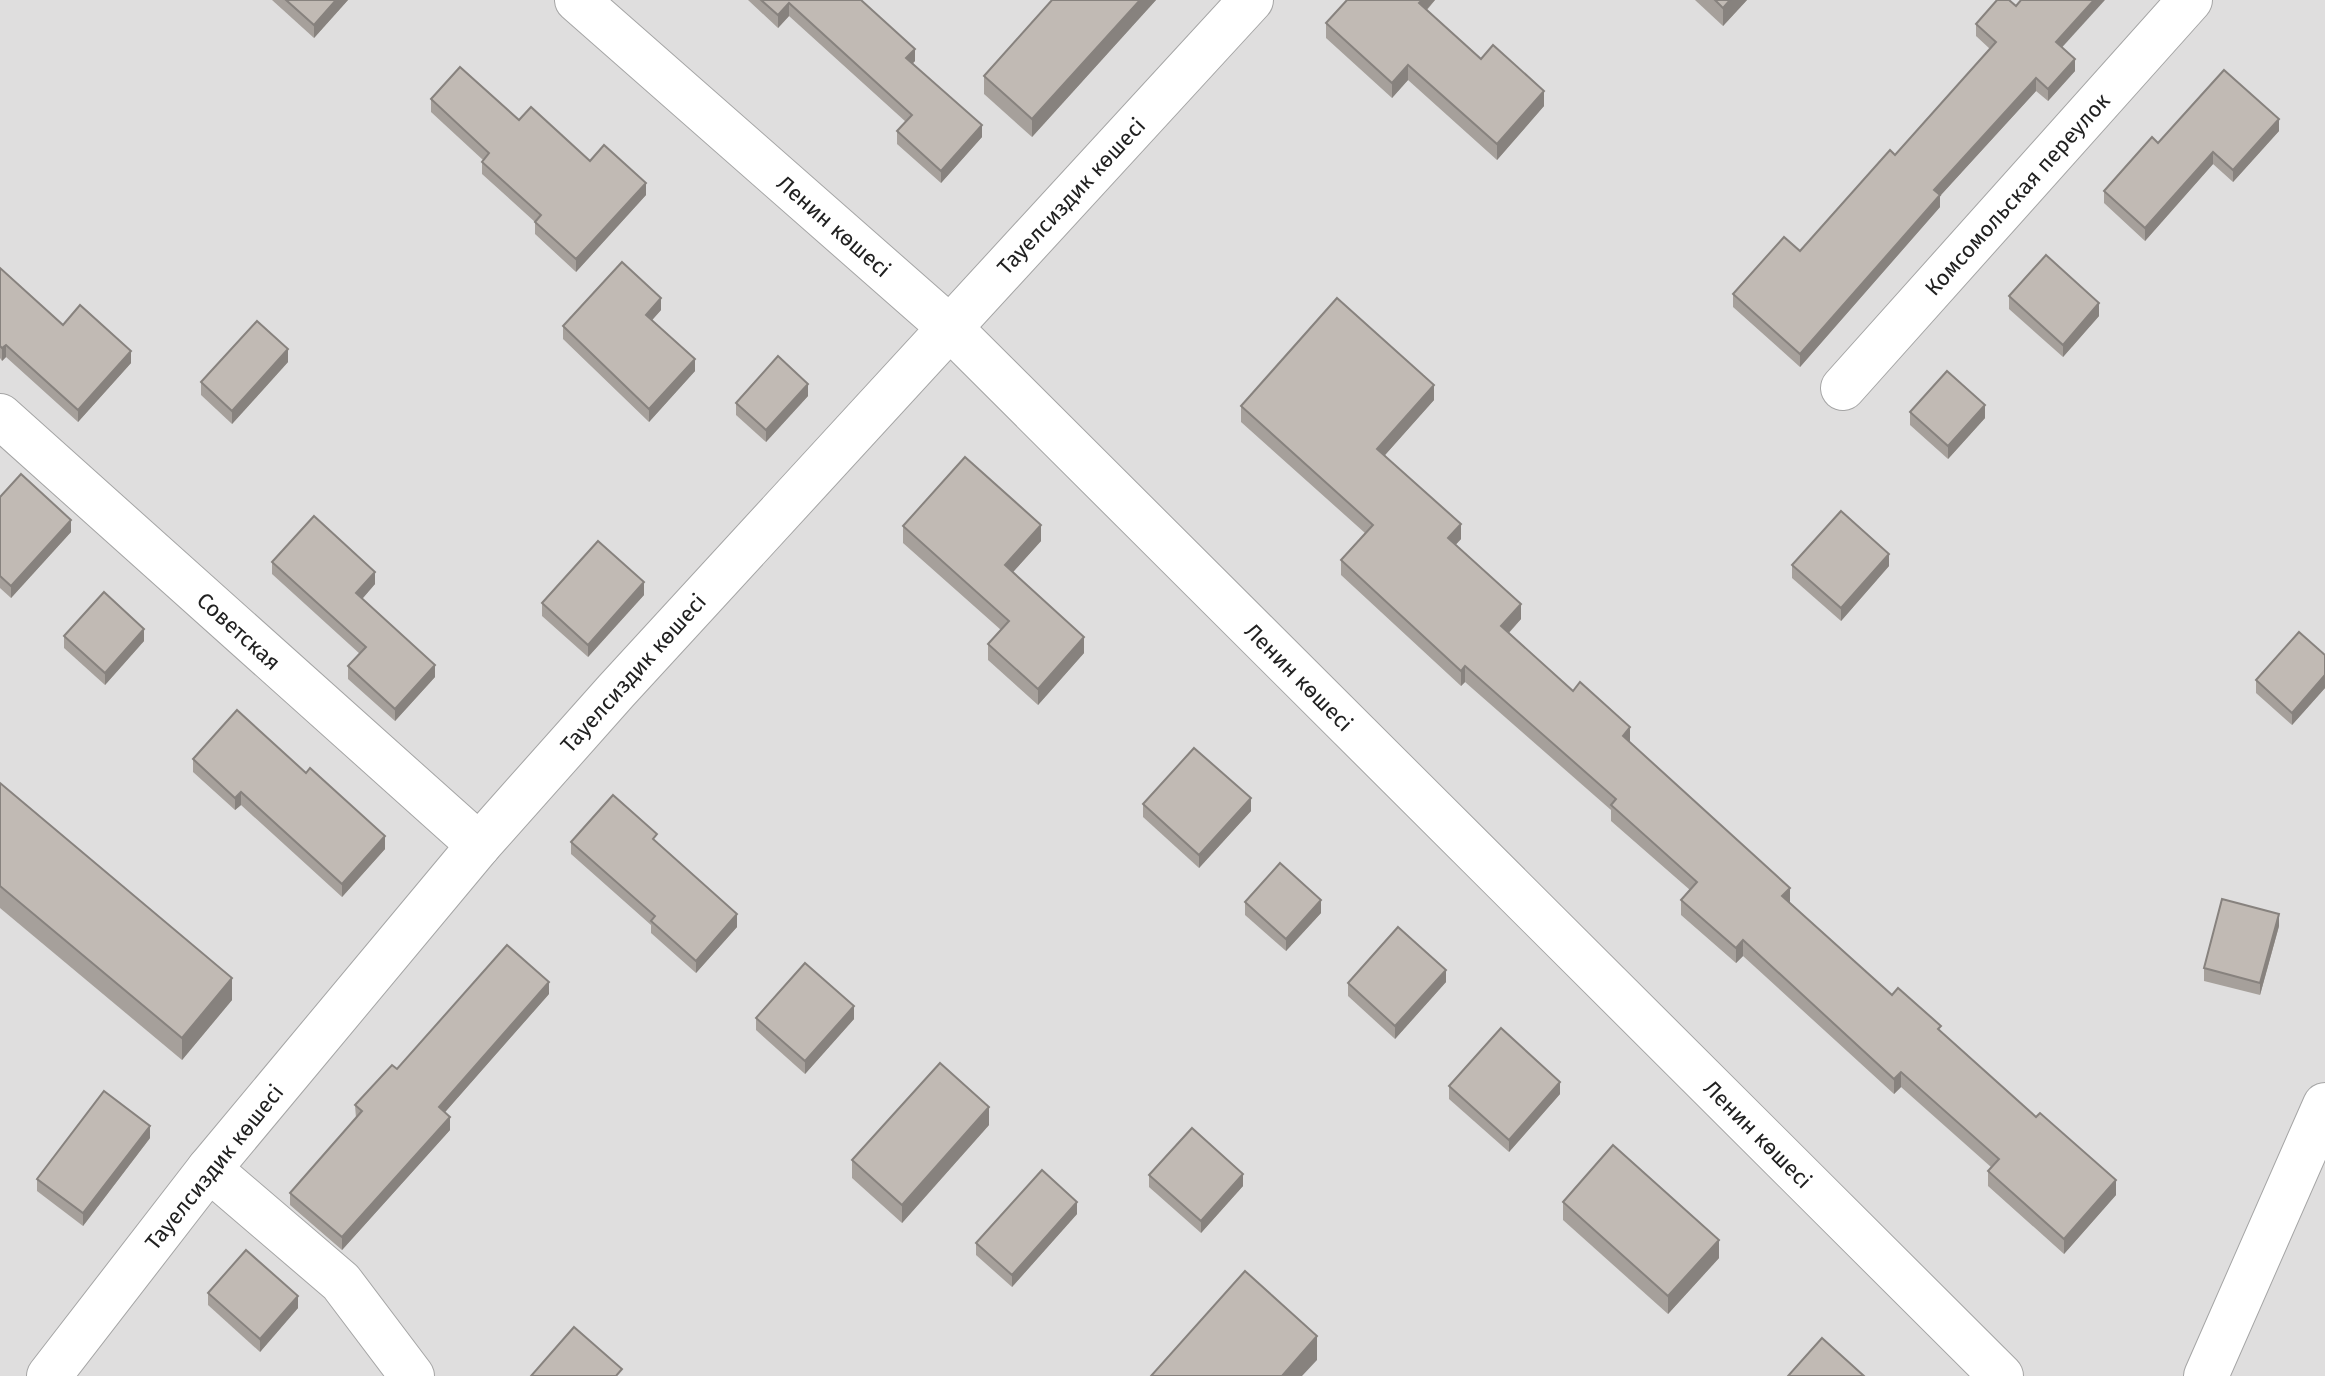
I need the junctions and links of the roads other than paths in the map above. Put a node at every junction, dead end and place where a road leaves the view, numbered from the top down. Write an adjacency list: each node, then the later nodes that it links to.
1 (577, 0): 4 (street, Ленин көшесі)
2 (1251, 0): 4 (street, Тауелсиздик көшесі)
3 (2190, 0): 5 (street, Комсомольская переулок)
4 (949, 327): 7 (street, Тауелсиздик көшесі); 12 (street, Ленин көшесі)
5 (1843, 388)
6 (0, 416): 7 (street, Советская)
7 (479, 845): 9 (street, Тауелсиздик көшесі)
8 (2325, 1105): 13 (street)
9 (209, 1169): 10 (street, Тауелсиздик көшесі); 11 (street)
10 (49, 1376)
11 (412, 1376)
12 (2001, 1376)
13 (2206, 1376)

